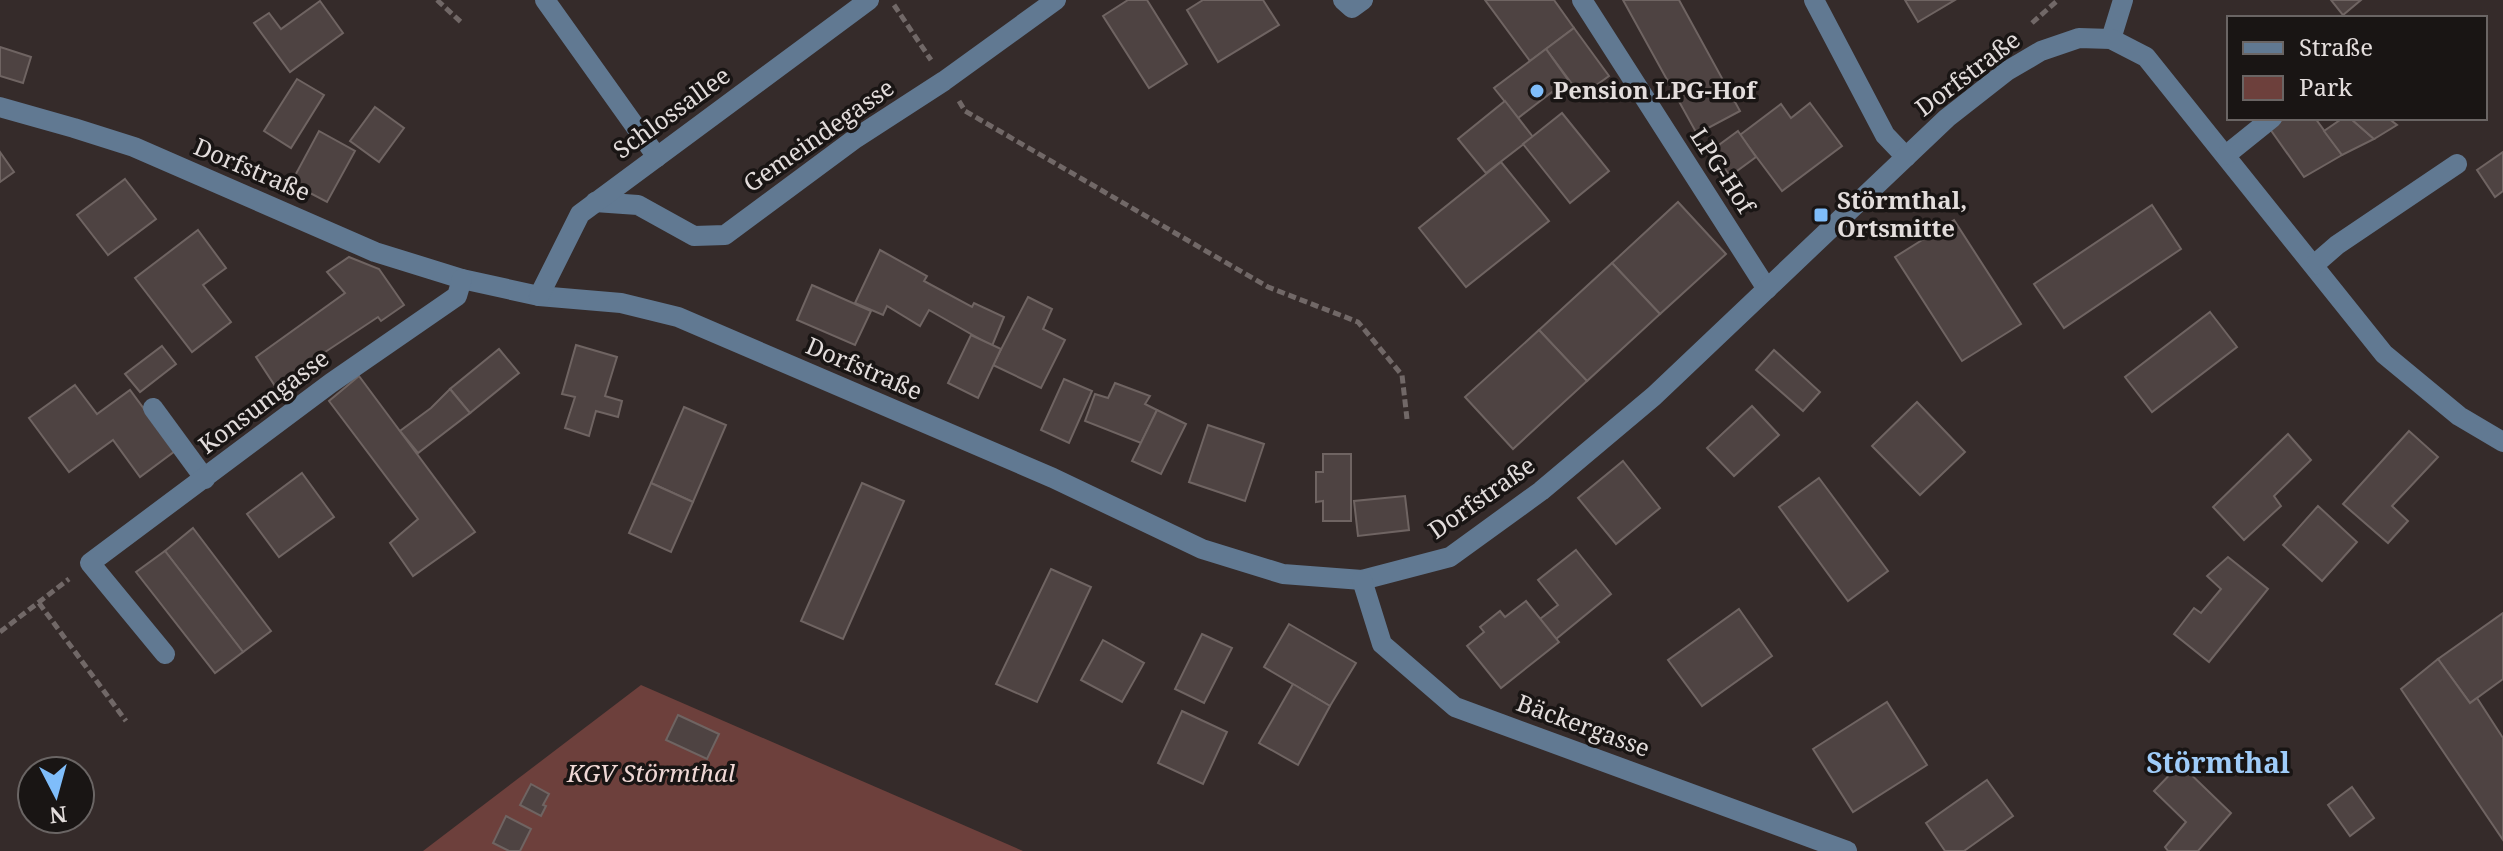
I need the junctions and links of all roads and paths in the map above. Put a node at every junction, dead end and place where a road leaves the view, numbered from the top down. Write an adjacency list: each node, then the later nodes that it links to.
1 (437, 0): 11 (path)
2 (545, 0): 17 (street)
3 (869, 0): 17 (street, Schlossallee)
4 (891, 0): 13 (path)
5 (1056, 0): 13 (street, Gemeindegasse)
6 (1343, 0): 7 (street)
7 (1363, 0)
8 (1582, 0): 23 (street, LPG-Hof)
9 (1814, 0): 18 (street)
10 (2123, 0): 12 (street)
11 (463, 24)
12 (2111, 39): 16 (street, Dorfstraße); 18 (street, Dorfstraße)
13 (944, 81): 20 (street, Gemeindegasse); 26 (path)
14 (0, 107): 22 (street, Dorfstraße)
15 (2270, 120): 16 (street)
16 (2226, 155): 21 (street, Dorfstraße)
17 (657, 157): 20 (street, Schlossallee)
18 (1906, 157): 23 (street, Dorfstraße)
19 (2457, 164): 21 (street)
20 (595, 202): 24 (street, Schlossallee)
21 (2314, 265): 27 (street, Dorfstraße)
22 (462, 279): 24 (street, Dorfstraße); 28 (street, Konsumgasse)
23 (1767, 289): 30 (street, Dorfstraße)
24 (539, 296): 30 (street, Dorfstraße)
25 (153, 408): 28 (street)
26 (1407, 419)
27 (2503, 442)
28 (205, 479): 29 (street, Konsumgasse)
29 (90, 563): 31 (path); 33 (street)
30 (1362, 580): 35 (street, Bäckergasse)
31 (39, 603): 32 (path); 34 (path)
32 (0, 632)
33 (165, 654)
34 (126, 721)
35 (1847, 851)

